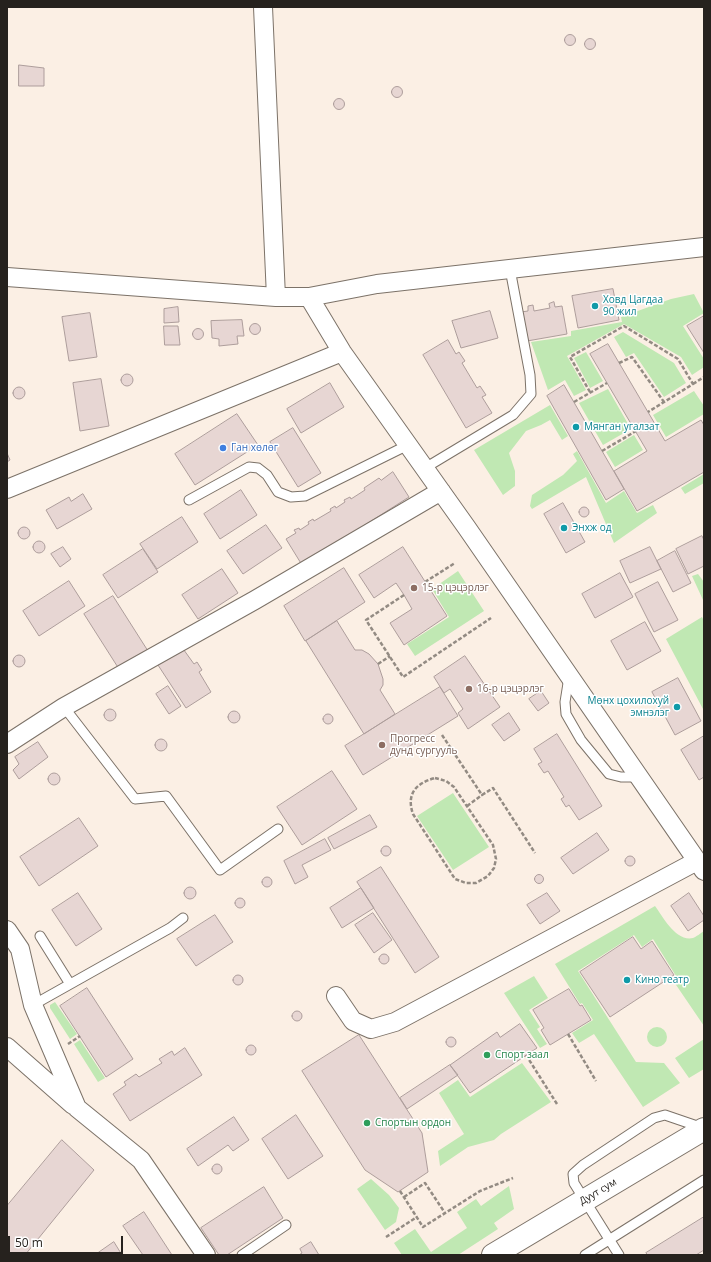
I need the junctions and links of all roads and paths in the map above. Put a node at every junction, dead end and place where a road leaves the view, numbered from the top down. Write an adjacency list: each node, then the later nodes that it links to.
1 (263, 7): 5 (street)
2 (704, 248): 3 (street)
3 (510, 269): 6 (street); 19 (lane)
4 (7, 276): 5 (street)
5 (276, 297): 6 (street)
6 (309, 297): 7 (street)
7 (342, 352): 17 (street); 20 (street)
8 (619, 363): 14 (path)
9 (704, 377): 11 (path)
10 (607, 383): 12 (path)
11 (693, 384): 12 (path); 14 (path)
12 (590, 392): 13 (path)
13 (574, 402)
14 (664, 402): 15 (path)
15 (648, 412)
16 (636, 431): 18 (path)
17 (408, 444): 19 (street); 22 (lane)
18 (602, 451)
19 (425, 468): 21 (street)
20 (7, 489)
21 (441, 491): 29 (street); 30 (street)
22 (189, 500)
23 (454, 562): 24 (path)
24 (425, 582)
25 (404, 595): 27 (path)
26 (491, 618): 27 (path)
27 (390, 656): 28 (path)
28 (378, 664)
29 (569, 676): 33 (street); 33 (lane)
30 (64, 707): 32 (street); 36 (lane)
31 (442, 735): 34 (path)
32 (7, 744)
33 (639, 777): 38 (street)
34 (482, 795): 35 (path); 37 (path)
35 (467, 806): 35 (path)
36 (278, 829)
37 (535, 853)
38 (702, 863): 43 (street)
39 (183, 918): 42 (lane)
40 (7, 930): 44 (street)
41 (40, 936): 42 (lane)
42 (70, 984): 44 (lane)
43 (336, 996)
44 (34, 1005): 50 (street)
45 (568, 1034): 48 (path)
46 (7, 1047): 50 (street)
47 (526, 1055): 49 (path)
48 (596, 1081)
49 (557, 1104)
50 (77, 1108): 62 (street)
51 (704, 1128): 56 (main road, Дуут сум); 56 (lane)
52 (513, 1178): 57 (path)
53 (704, 1180): 61 (lane)
54 (400, 1191): 55 (path)
55 (404, 1197): 57 (path); 58 (path)
56 (584, 1200): 61 (lane); 64 (main road, Дуут сум)
57 (445, 1213): 58 (path)
58 (416, 1218): 60 (path)
59 (286, 1225): 63 (lane)
60 (386, 1237)
61 (609, 1240): 65 (lane); 66 (lane)
62 (206, 1255)
63 (242, 1255)
64 (493, 1255)
65 (585, 1255)
66 (619, 1255)

